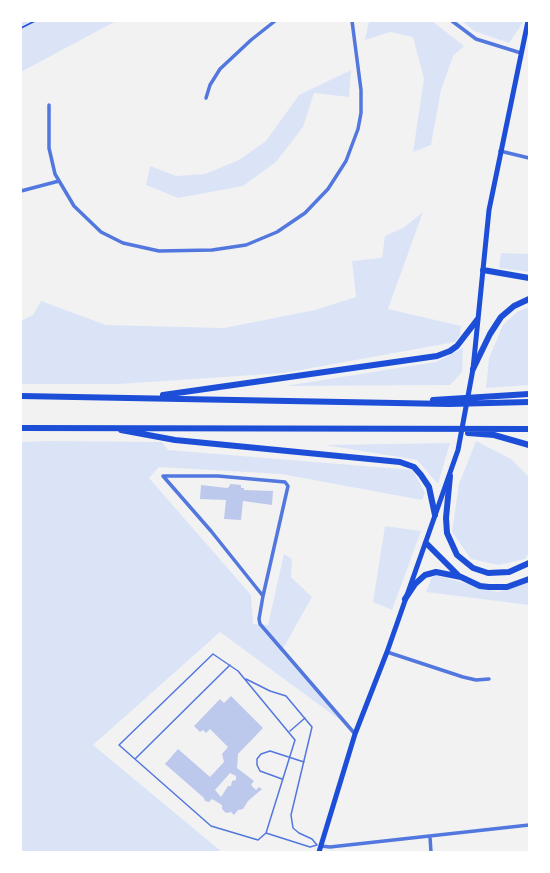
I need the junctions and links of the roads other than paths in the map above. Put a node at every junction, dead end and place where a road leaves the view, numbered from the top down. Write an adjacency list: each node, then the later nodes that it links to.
1 (275, 21): 6 (street)
2 (352, 21): 10 (street)
3 (452, 21): 5 (street)
4 (528, 21): 5 (main road)
5 (521, 54): 8 (main road)
6 (206, 98)
7 (49, 105): 10 (street)
8 (500, 151): 9 (street); 12 (main road)
9 (529, 158)
10 (59, 181): 11 (street)
11 (21, 191)
12 (483, 270): 13 (highway); 15 (main road)
13 (529, 278)
14 (529, 299): 16 (highway)
15 (477, 320): 16 (main road); 19 (highway)
16 (473, 369): 27 (main road)
17 (529, 394): 21 (highway)
18 (21, 396): 19 (highway)
19 (143, 397): 21 (highway)
20 (529, 402): 21 (highway)
21 (410, 403)
22 (106, 427): 23 (highway); 24 (highway); 28 (highway)
23 (21, 428)
24 (430, 429): 25 (highway); 26 (highway)
25 (529, 429)
26 (529, 445)
27 (450, 476): 28 (main road); 30 (highway)
28 (435, 515): 29 (main road)
29 (426, 543): 31 (highway); 34 (main road)
30 (529, 563)
31 (460, 577): 32 (highway); 34 (highway)
32 (529, 579)
33 (263, 596): 33 (street); 41 (street)
34 (405, 599): 35 (main road)
35 (387, 652): 38 (street); 41 (main road)
36 (230, 665): 37 (lane); 43 (lane); 43 (lane)
37 (244, 677): 39 (lane); 40 (lane)
38 (489, 678)
39 (305, 718): 40 (lane); 44 (lane)
40 (289, 732): 42 (lane)
41 (355, 734): 49 (main road)
42 (290, 758): 44 (lane); 45 (lane); 45 (lane)
43 (135, 759): 47 (lane)
44 (304, 762): 49 (lane)
45 (283, 779): 47 (lane)
46 (529, 825): 48 (street)
47 (266, 833): 49 (lane)
48 (430, 837): 49 (street); 51 (street)
49 (319, 845): 50 (main road)
50 (319, 852)
51 (431, 852)

